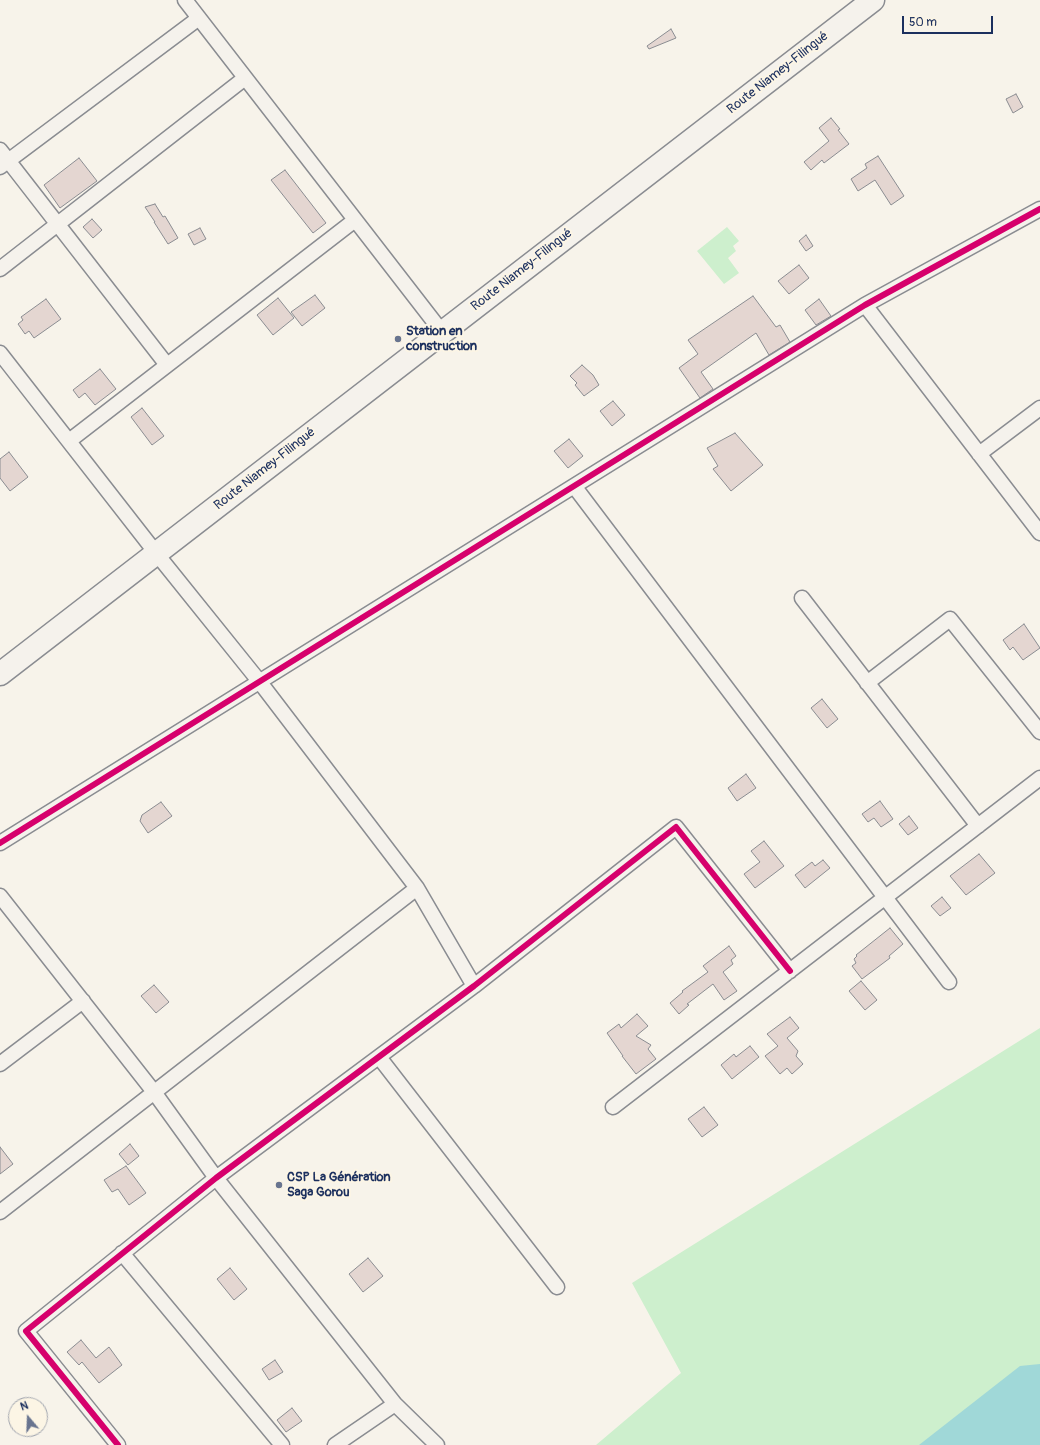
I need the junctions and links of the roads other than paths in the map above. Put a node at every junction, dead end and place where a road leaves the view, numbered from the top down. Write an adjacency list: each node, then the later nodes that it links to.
1 (185, 0): 3 (street)
2 (873, 0): 12 (main road, Route Niamey-Filingué)
3 (199, 18): 4 (street); 6 (street)
4 (245, 78): 8 (street); 9 (street)
5 (0, 150): 6 (street)
6 (4, 164): 9 (street)
7 (1040, 209): 11 (street)
8 (355, 220): 12 (street); 14 (street)
9 (58, 224): 10 (street); 14 (street)
10 (0, 269)
11 (865, 305): 17 (street); 18 (street)
12 (442, 332): 20 (main road, Route Niamey-Filingué)
13 (0, 353): 16 (street)
14 (167, 365): 16 (street)
15 (1040, 408): 17 (street)
16 (69, 441): 20 (street)
17 (979, 454): 19 (street)
18 (574, 486): 23 (street); 31 (street)
19 (1040, 533)
20 (156, 553): 22 (main road, Route Niamey-Filingué); 23 (street)
21 (802, 598): 24 (street)
22 (0, 674)
23 (259, 682): 28 (street); 29 (street)
24 (867, 683): 25 (street); 27 (street)
25 (1040, 732)
26 (1040, 778): 27 (street)
27 (978, 826): 31 (street)
28 (0, 843)
29 (418, 888): 34 (street); 38 (street)
30 (0, 896): 35 (street)
31 (885, 898): 32 (street); 33 (street)
32 (790, 971): 34 (street); 39 (street)
33 (949, 982)
34 (474, 986): 36 (street)
35 (83, 1001): 37 (street); 38 (street)
36 (379, 1057): 40 (street); 43 (street)
37 (0, 1064)
38 (154, 1092): 40 (street); 41 (street)
39 (613, 1107)
40 (216, 1178): 42 (street); 44 (street)
41 (0, 1212)
42 (122, 1253): 45 (street); 46 (street)
43 (557, 1287)
44 (395, 1404): 47 (street); 48 (street)
45 (118, 1445)
46 (282, 1445)
47 (334, 1445)
48 (438, 1445)

